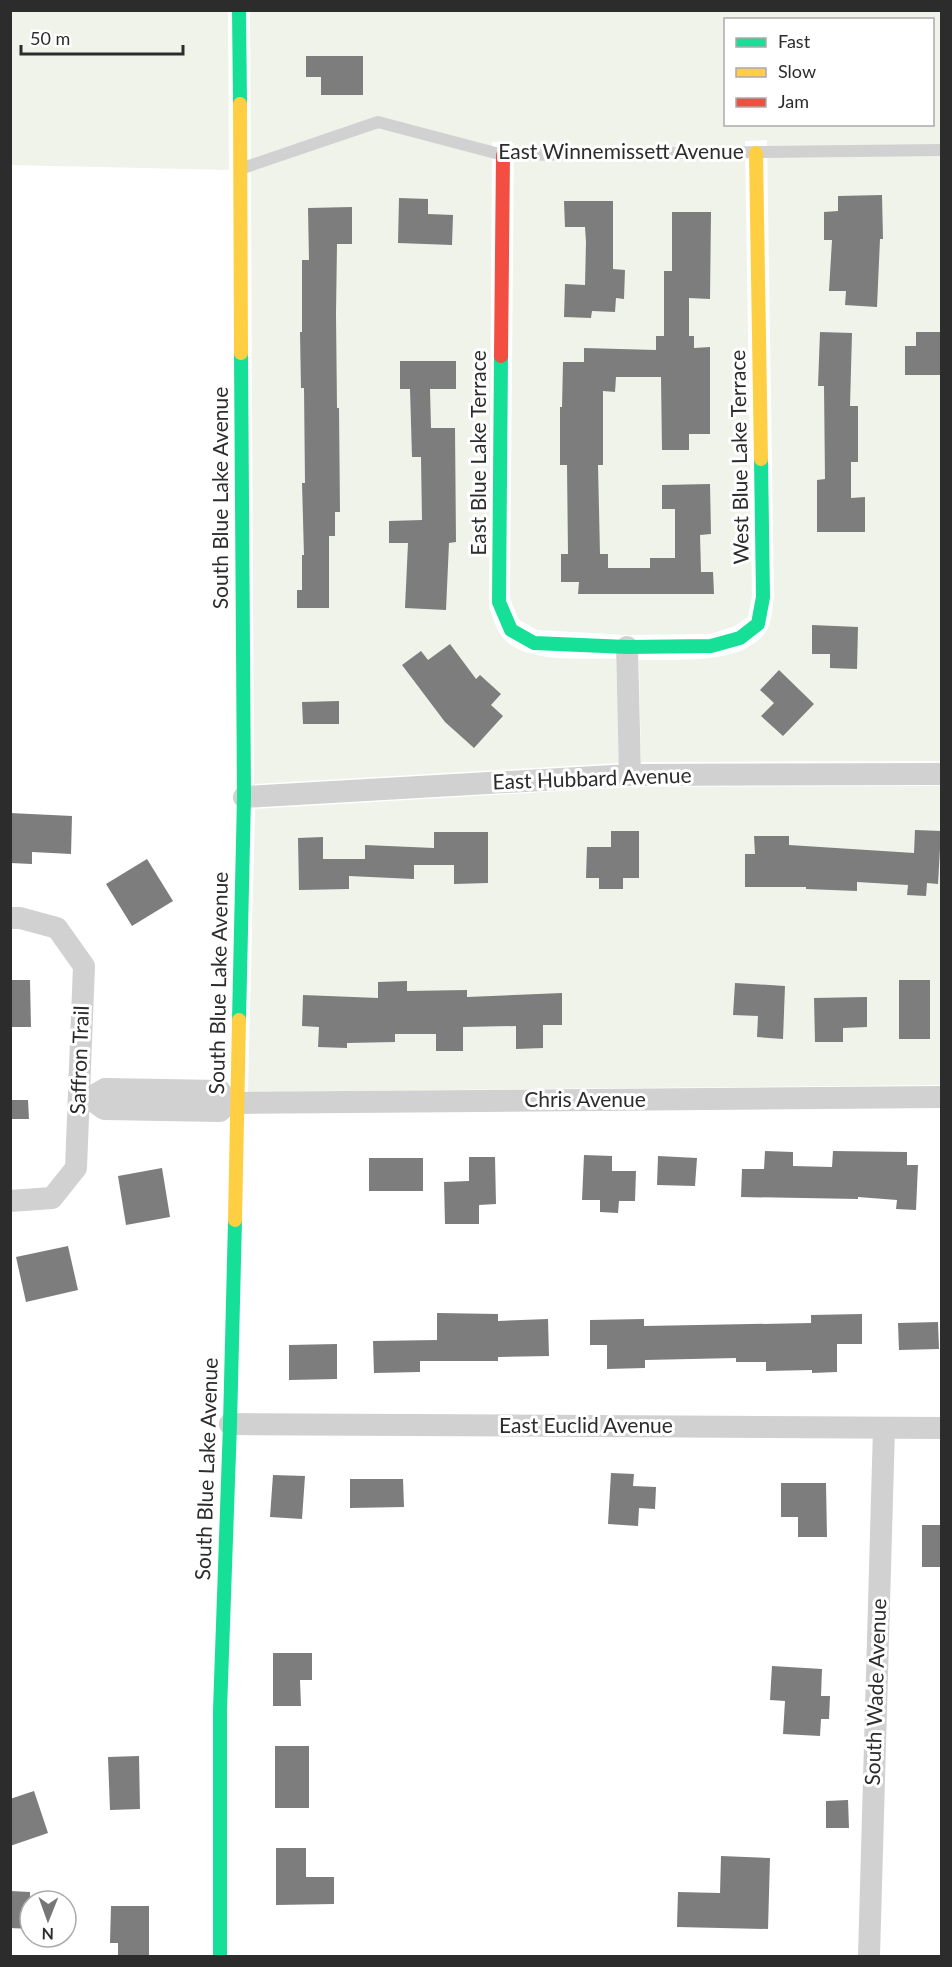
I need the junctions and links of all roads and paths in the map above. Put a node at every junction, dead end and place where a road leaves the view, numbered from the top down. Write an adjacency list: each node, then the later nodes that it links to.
1 (239, 10): 5 (main road, South Blue Lake Avenue)
2 (942, 150): 3 (lane, East Winnemissett Avenue)
3 (756, 153): 4 (lane, East Winnemissett Avenue); 6 (main road, West Blue Lake Terrace)
4 (503, 155): 5 (lane, East Winnemissett Avenue); 6 (main road, East Blue Lake Terrace)
5 (240, 169): 9 (main road, South Blue Lake Avenue)
6 (627, 647): 8 (street)
7 (942, 774): 8 (street, East Hubbard Avenue)
8 (630, 775): 9 (street, East Hubbard Avenue)
9 (244, 797): 13 (main road, South Blue Lake Avenue)
10 (10, 918): 11 (street, Saffron Trail)
11 (84, 1097): 13 (street, Chris Avenue); 14 (street, Saffron Trail)
12 (942, 1097): 13 (street, Chris Avenue)
13 (233, 1103): 15 (main road, South Blue Lake Avenue)
14 (10, 1201)
15 (230, 1424): 16 (street, East Euclid Avenue); 18 (main road, South Blue Lake Avenue)
16 (884, 1428): 17 (street, East Euclid Avenue); 19 (street, South Wade Avenue)
17 (942, 1428)
18 (220, 1956)
19 (869, 1956)

